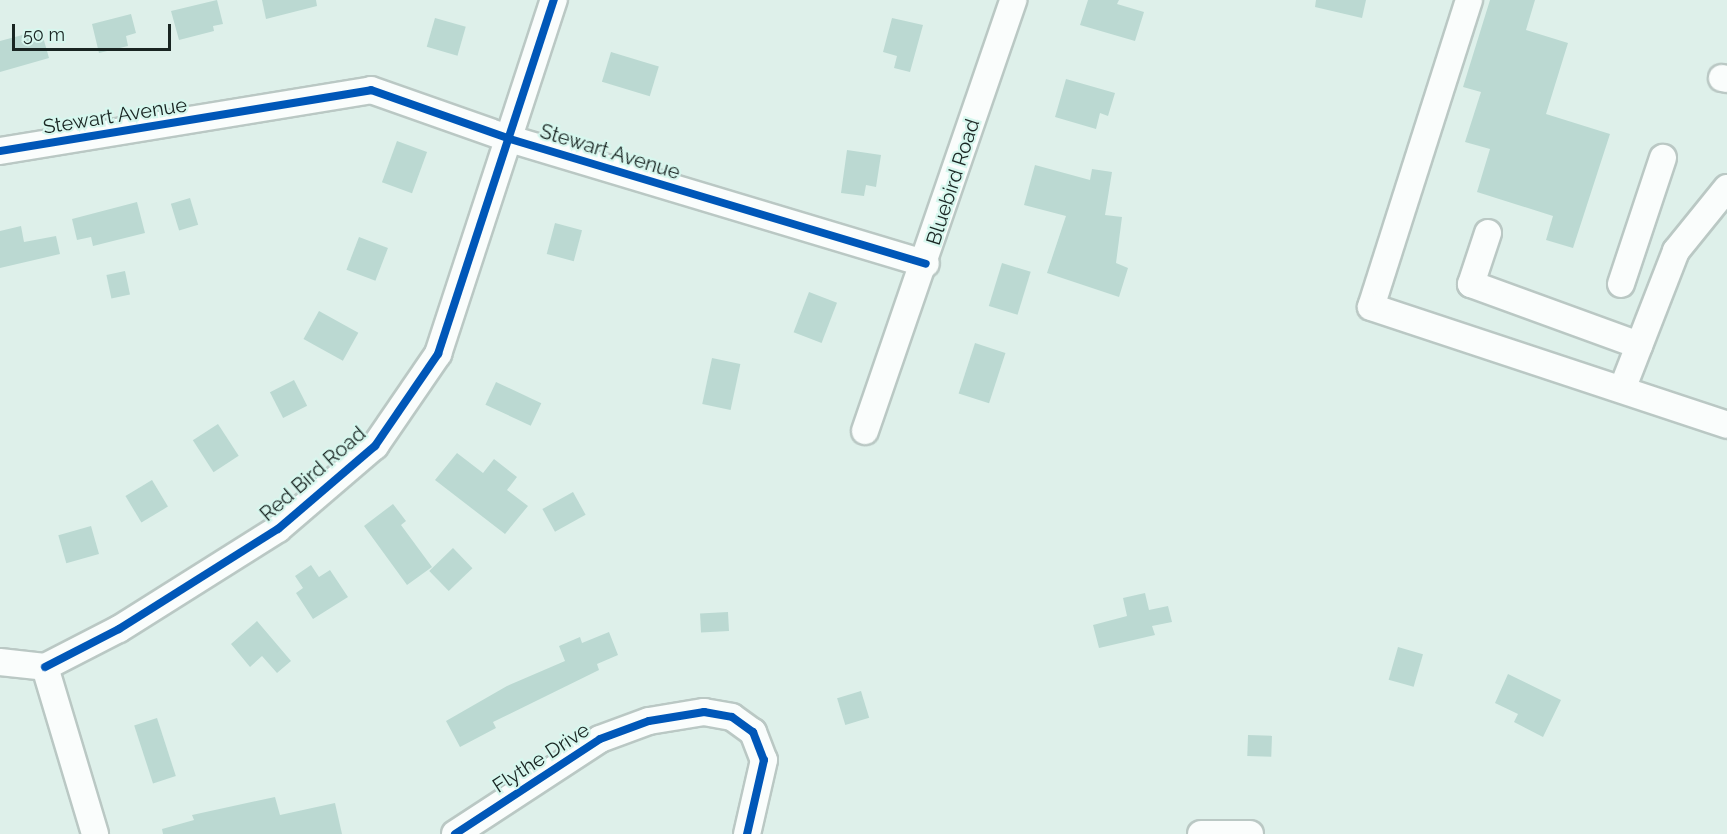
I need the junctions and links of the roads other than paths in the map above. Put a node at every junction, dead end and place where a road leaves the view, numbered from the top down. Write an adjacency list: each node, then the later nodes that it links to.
1 (554, 0): 4 (street, Red Bird Road)
2 (1014, 0): 11 (street, Bluebird Road)
3 (1469, 0): 14 (street)
4 (510, 139): 5 (street, Stewart Avenue); 11 (street, Stewart Avenue); 18 (street, Red Bird Road)
5 (0, 151)
6 (1663, 158): 9 (street)
7 (1727, 188): 10 (street)
8 (1488, 233): 13 (street)
9 (1640, 235): 10 (street); 12 (street)
10 (1676, 251): 13 (street)
11 (926, 264): 16 (street, Bluebird Road)
12 (1621, 284)
13 (1639, 345): 14 (street)
14 (1623, 387): 15 (street)
15 (1727, 425)
16 (865, 431)
17 (0, 662): 18 (street)
18 (45, 667): 19 (street)
19 (95, 834)
20 (454, 834): 21 (street, Flythe Drive)
21 (747, 834)
22 (1201, 834): 23 (street)
23 (1250, 834)

